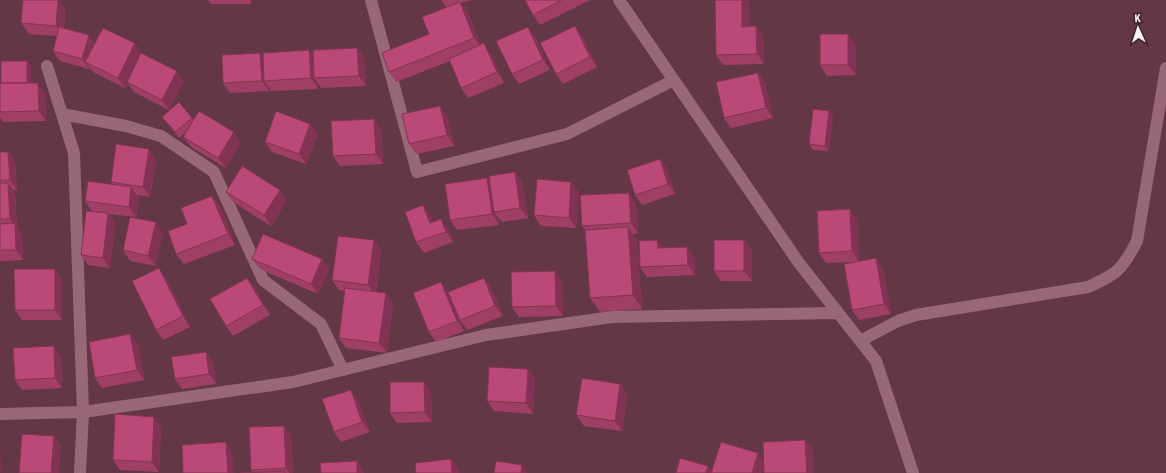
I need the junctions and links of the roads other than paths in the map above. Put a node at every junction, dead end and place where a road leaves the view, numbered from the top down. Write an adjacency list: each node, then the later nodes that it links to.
1 (370, 0): 5 (street)
2 (619, 0): 5 (street)
3 (47, 66): 6 (street)
4 (1166, 68): 8 (street)
5 (674, 80): 7 (street)
6 (62, 114): 9 (street); 10 (street)
7 (838, 313): 8 (street); 9 (street)
8 (860, 341): 13 (street)
9 (343, 370): 10 (street)
10 (83, 412): 11 (street); 12 (street)
11 (0, 414)
12 (80, 473)
13 (913, 473)

